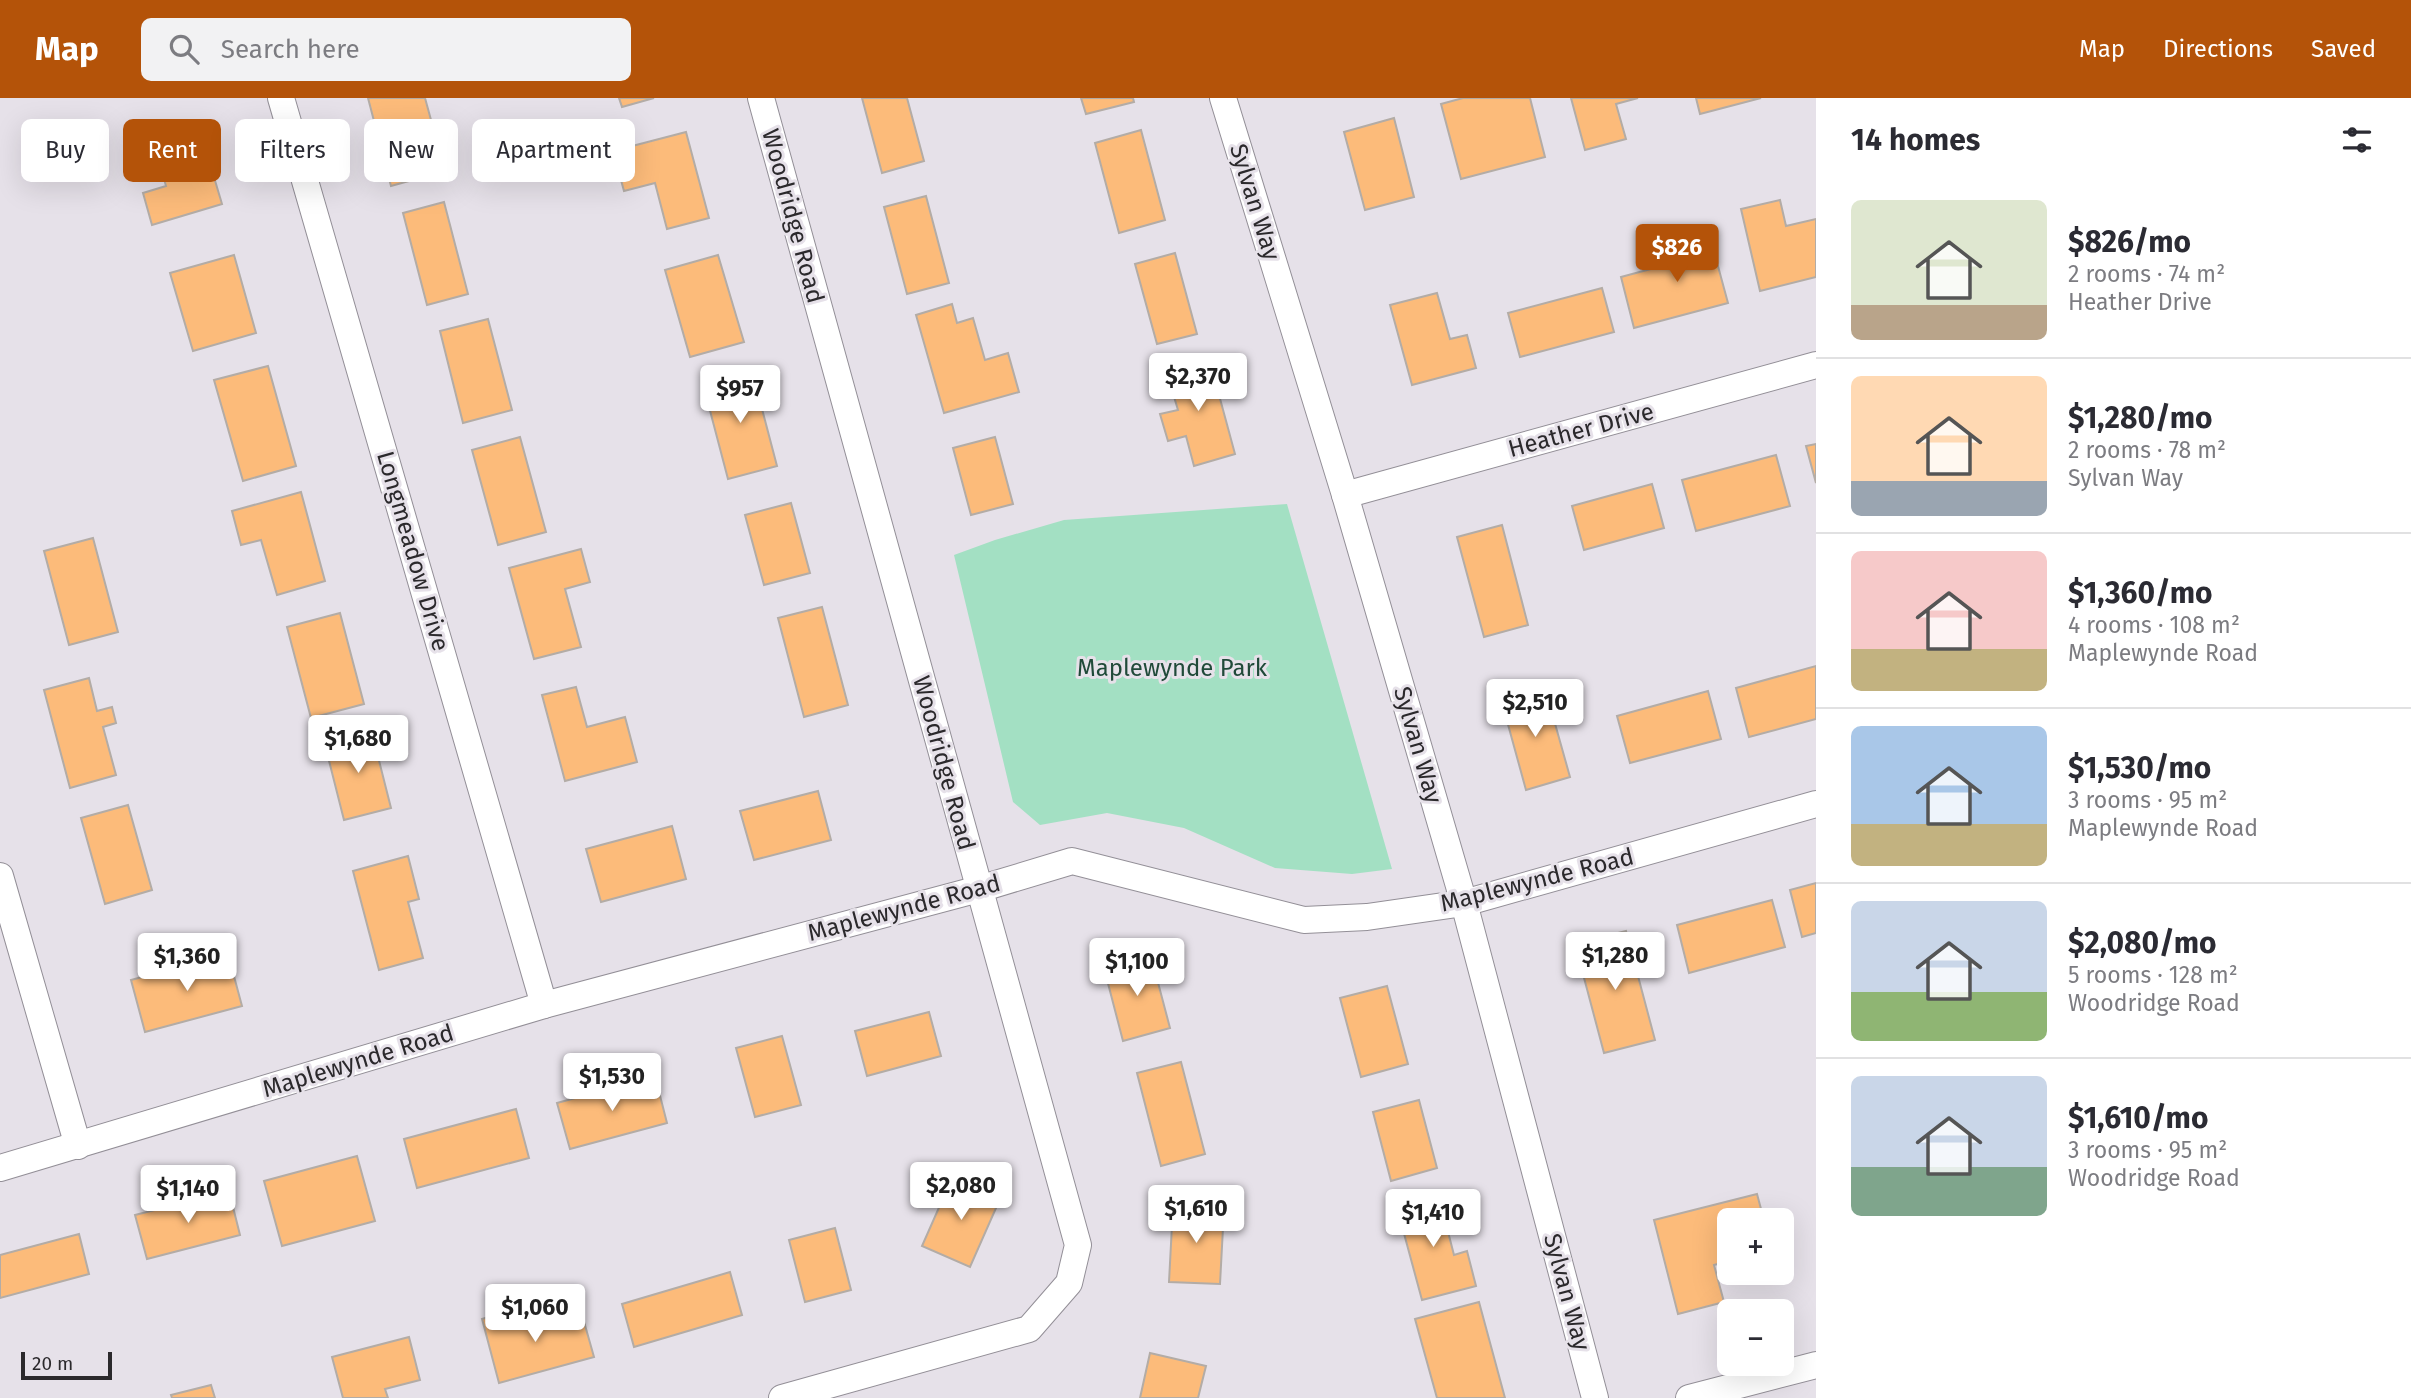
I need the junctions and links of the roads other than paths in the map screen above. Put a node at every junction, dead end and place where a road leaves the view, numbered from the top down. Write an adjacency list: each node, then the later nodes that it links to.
1 (281, 98): 10 (street, Longmeadow Drive)
2 (761, 98): 8 (street, Woodridge Road)
3 (1223, 98): 5 (street, Sylvan Way)
4 (1816, 365): 5 (street, Heather Drive)
5 (1345, 495): 9 (street, Sylvan Way)
6 (1816, 804): 9 (street, Maplewynde Road)
7 (0, 876): 11 (street)
8 (979, 889): 9 (street, Maplewynde Road); 10 (street, Maplewynde Road); 14 (street, Woodridge Road)
9 (1464, 903): 15 (street, Sylvan Way)
10 (544, 1004): 11 (street, Maplewynde Road)
11 (78, 1146): 12 (street, Maplewynde Road)
12 (0, 1168)
13 (1816, 1365): 16 (street)
14 (782, 1398)
15 (1595, 1398)
16 (1689, 1398)

